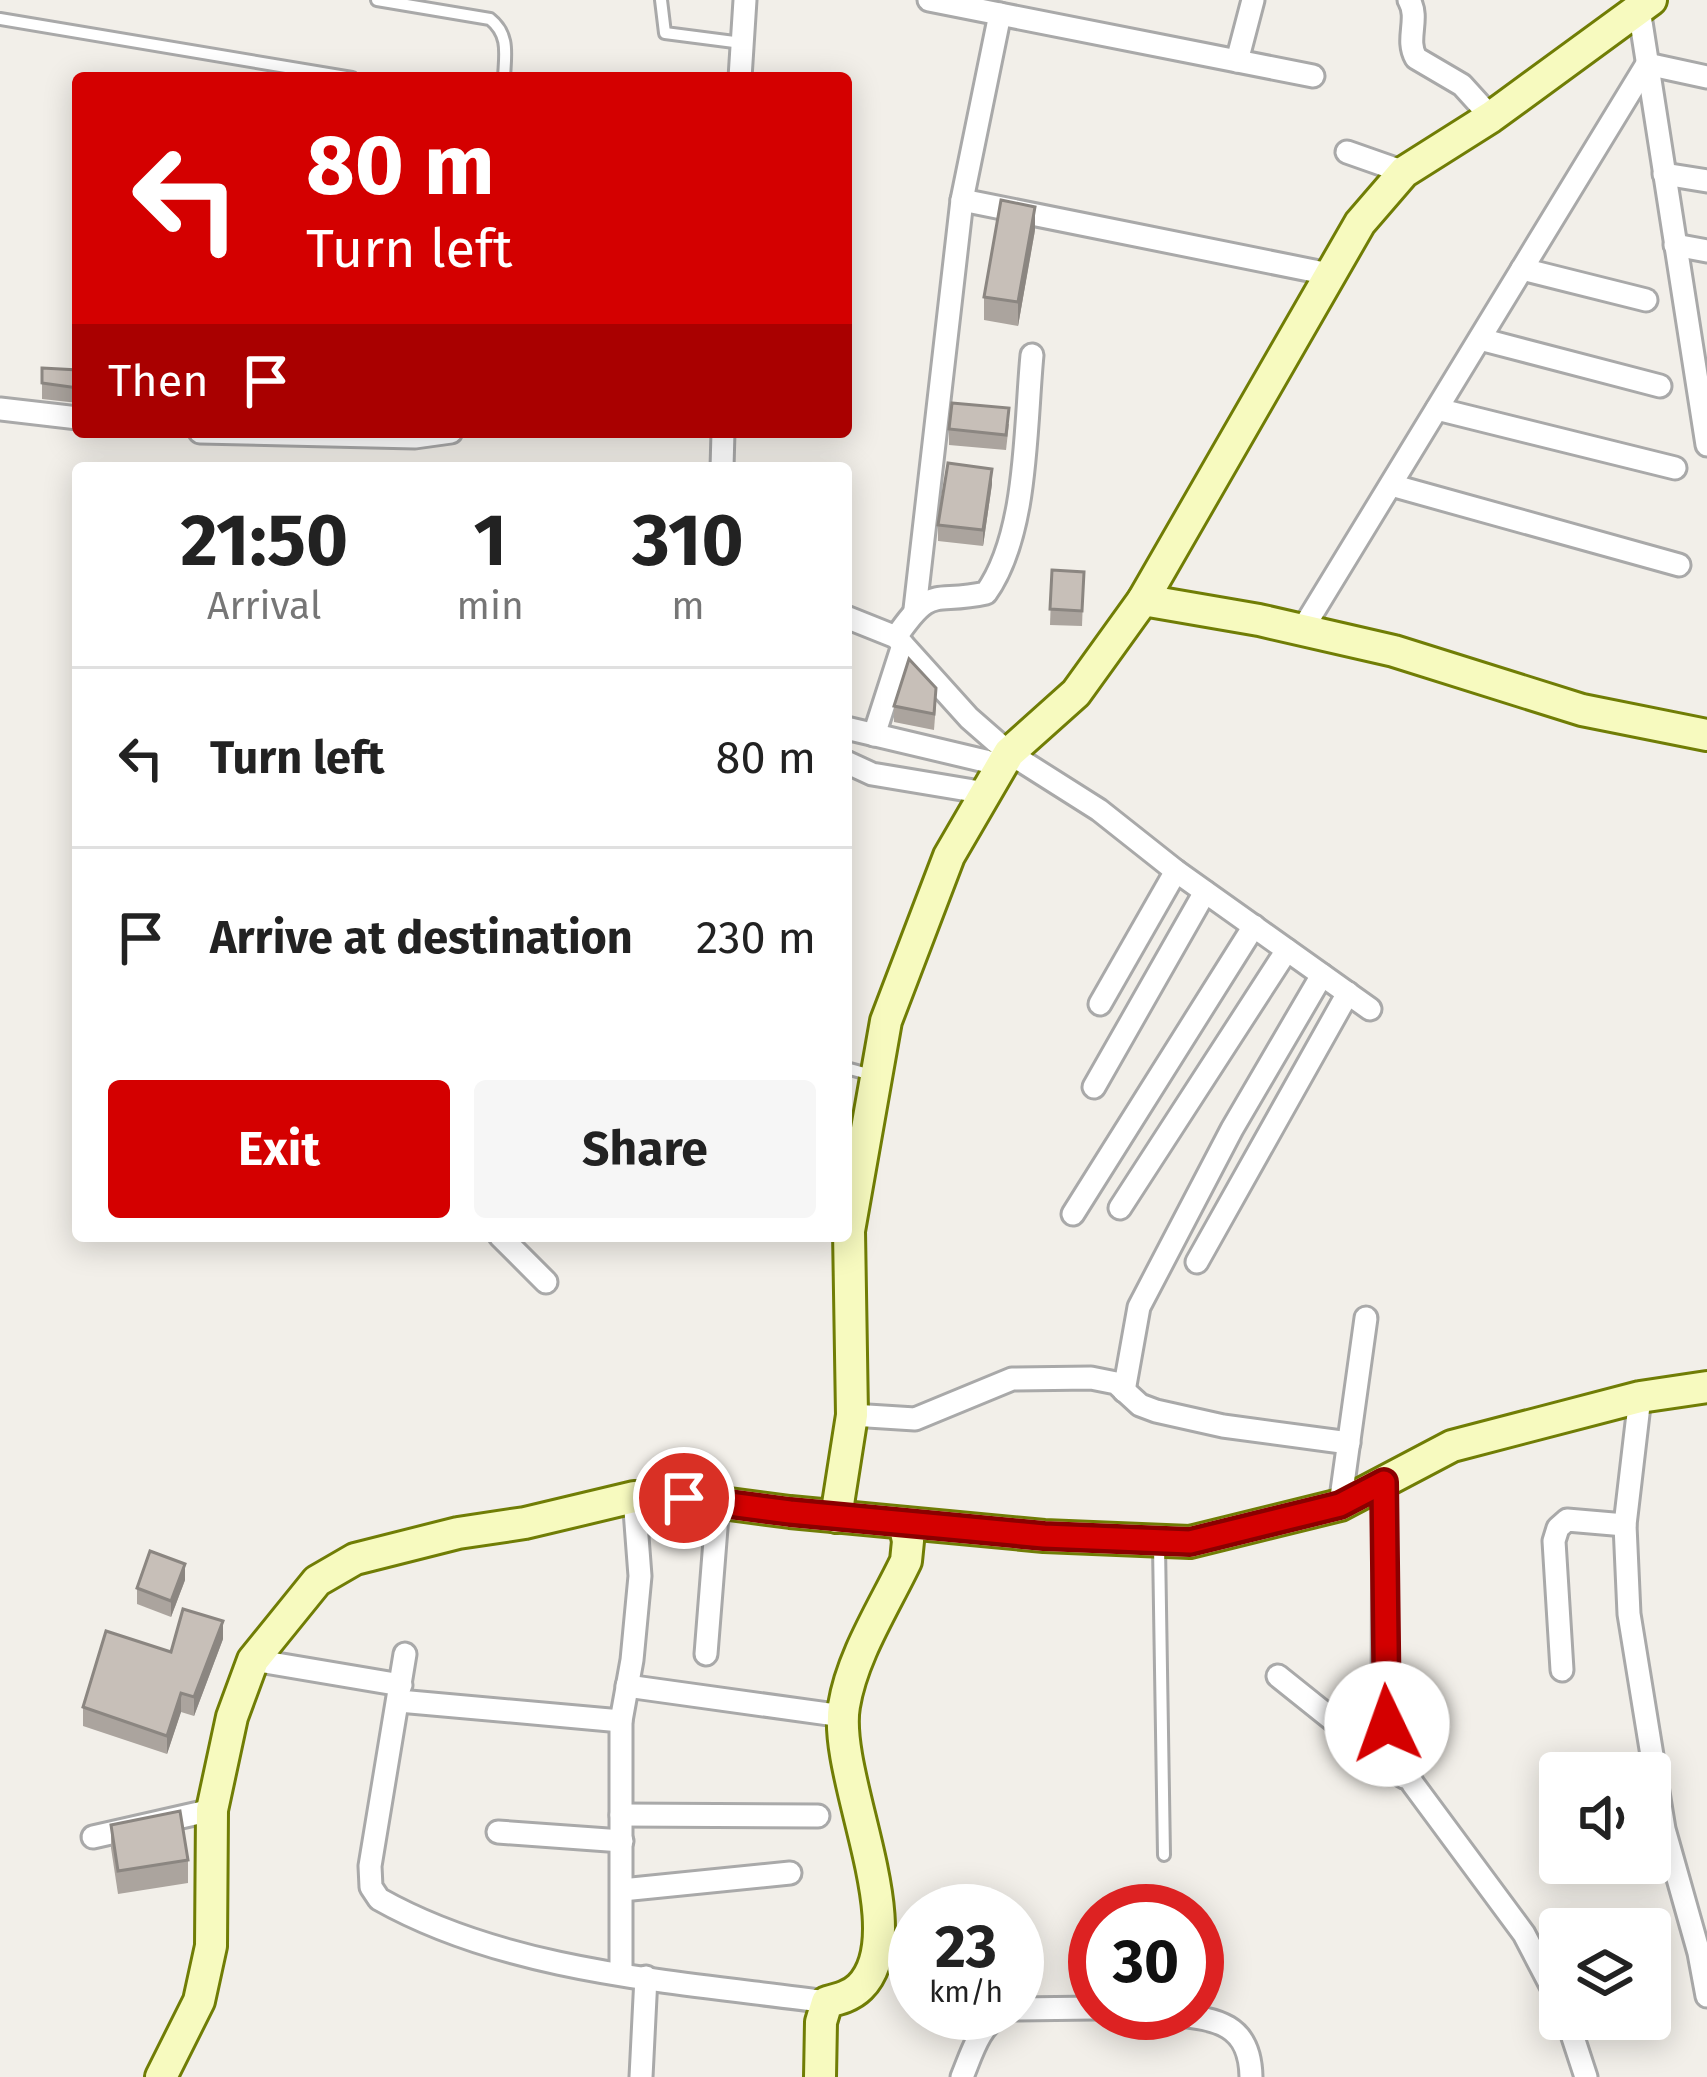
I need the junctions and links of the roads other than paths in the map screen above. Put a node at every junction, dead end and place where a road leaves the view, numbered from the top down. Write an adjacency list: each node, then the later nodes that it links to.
1 (377, 0): 14 (lane)
2 (661, 0): 10 (lane)
3 (745, 0): 10 (street)
4 (929, 0): 8 (street)
5 (1252, 0): 11 (street)
6 (1409, 0): 18 (street)
7 (1645, 4): 12 (street); 18 (street)
8 (1019, 11): 11 (street); 23 (street)
9 (0, 19): 13 (lane)
10 (742, 43): 15 (street)
11 (1237, 61): 16 (street)
12 (1647, 64): 17 (street); 21 (street); 26 (street)
13 (316, 72)
14 (504, 72)
15 (740, 72)
16 (1313, 76)
17 (1707, 76)
18 (1491, 117): 20 (street)
19 (1347, 152): 20 (street)
20 (1404, 172): 27 (street)
21 (1664, 174): 22 (street); 24 (street)
22 (1707, 181)
23 (962, 200): 27 (street); 40 (street)
24 (1676, 244): 25 (street); 35 (street)
25 (1707, 250)
26 (1522, 269): 28 (street); 29 (street)
27 (1329, 274): 39 (street)
28 (1646, 300)
29 (1480, 339): 31 (street); 33 (street)
30 (1032, 355): 40 (street)
31 (1660, 386)
32 (0, 409): 34 (street)
33 (1437, 409): 36 (street); 37 (street)
34 (72, 417)
35 (1707, 445)
36 (1675, 468)
37 (1391, 484): 38 (street); 42 (street)
38 (1679, 565)
39 (1143, 600): 42 (street); 47 (street)
40 (915, 609): 43 (street)
41 (852, 619): 43 (street)
42 (1302, 630): 46 (street)
43 (900, 641): 45 (street); 47 (street)
44 (852, 730): 45 (street)
45 (874, 735): 47 (street)
46 (1707, 735)
47 (1005, 759): 49 (street); 50 (street)
48 (852, 765): 49 (street)
49 (986, 793): 58 (street)
50 (1176, 872): 51 (street); 56 (street)
51 (1205, 892): 52 (street); 59 (street)
52 (1253, 926): 53 (street); 62 (street)
53 (1287, 950): 54 (street); 61 (street)
54 (1322, 975): 55 (street); 69 (street)
55 (1348, 993): 57 (street); 65 (street)
56 (1100, 1004)
57 (1370, 1009)
58 (861, 1072): 60 (street)
59 (1094, 1087)
60 (852, 1191)
61 (1120, 1208)
62 (1072, 1214)
63 (506, 1242): 66 (street)
64 (849, 1242): 71 (street)
65 (1197, 1262)
66 (546, 1282)
67 (1366, 1318): 72 (street)
68 (1707, 1387): 70 (street)
69 (1124, 1390): 71 (street); 72 (street)
70 (1640, 1396): 73 (street); 79 (street)
71 (852, 1415): 77 (street)
72 (1349, 1443): 76 (street)
73 (1384, 1482): 76 (street); 90 (street)
74 (634, 1498): 75 (street); 83 (street); 86 (street)
75 (718, 1503): 77 (street); 82 (street)
76 (1340, 1505): 80 (street)
77 (836, 1517): 78 (street)
78 (904, 1523): 80 (street); 88 (street)
79 (1625, 1525): 84 (street); 103 (street)
80 (1159, 1540): 97 (lane)
81 (405, 1654): 87 (street)
82 (706, 1654)
83 (253, 1660): 87 (street); 91 (street)
84 (1562, 1670)
85 (1278, 1676): 90 (street)
86 (627, 1686): 88 (street); 89 (street)
87 (400, 1693): 89 (street); 101 (street)
88 (843, 1716): 104 (street)
89 (621, 1720): 92 (street)
90 (1413, 1784): 100 (street)
91 (212, 1810): 95 (street); 108 (street)
92 (621, 1815): 93 (street); 96 (street)
93 (818, 1816)
94 (498, 1832): 96 (street)
95 (93, 1837)
96 (622, 1841): 99 (street)
97 (1164, 1855)
98 (790, 1874): 99 (street)
99 (622, 1890): 101 (street)
100 (1539, 1963)
101 (621, 1974): 102 (street)
102 (646, 1977): 104 (street); 109 (street)
103 (1707, 1996)
104 (827, 2002): 110 (street)
105 (1224, 2025): 112 (street)
106 (977, 2040): 111 (street)
107 (1574, 2040): 113 (street)
108 (161, 2077)
109 (641, 2077)
110 (820, 2077)
111 (962, 2077)
112 (1252, 2077)
113 (1586, 2077)

